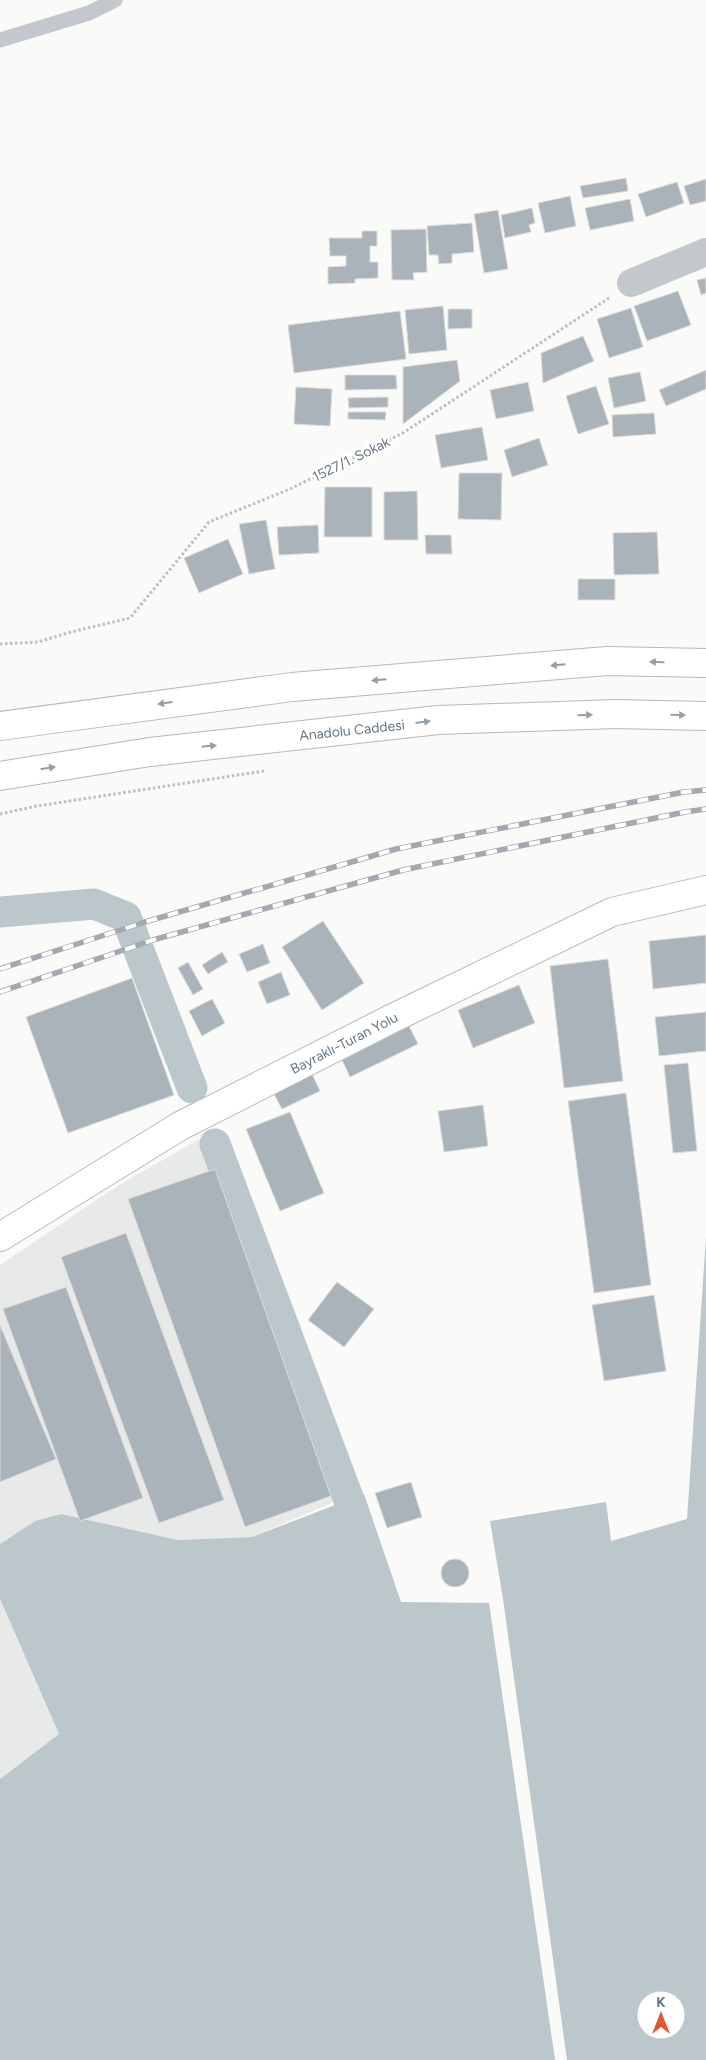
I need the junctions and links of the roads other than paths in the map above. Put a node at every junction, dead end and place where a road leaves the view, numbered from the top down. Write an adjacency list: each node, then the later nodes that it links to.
1 (115, 0): 2 (lane)
2 (0, 40)
3 (706, 252): 4 (street)
4 (631, 283)
5 (706, 663): 7 (main road, one-way to 7)
6 (706, 716): 8 (main road, Anadolu Caddesi, one-way to 6)
7 (0, 726)
8 (0, 776)
9 (706, 890): 10 (main road, Bayraklı-Turan Yolu)
10 (0, 1237)

